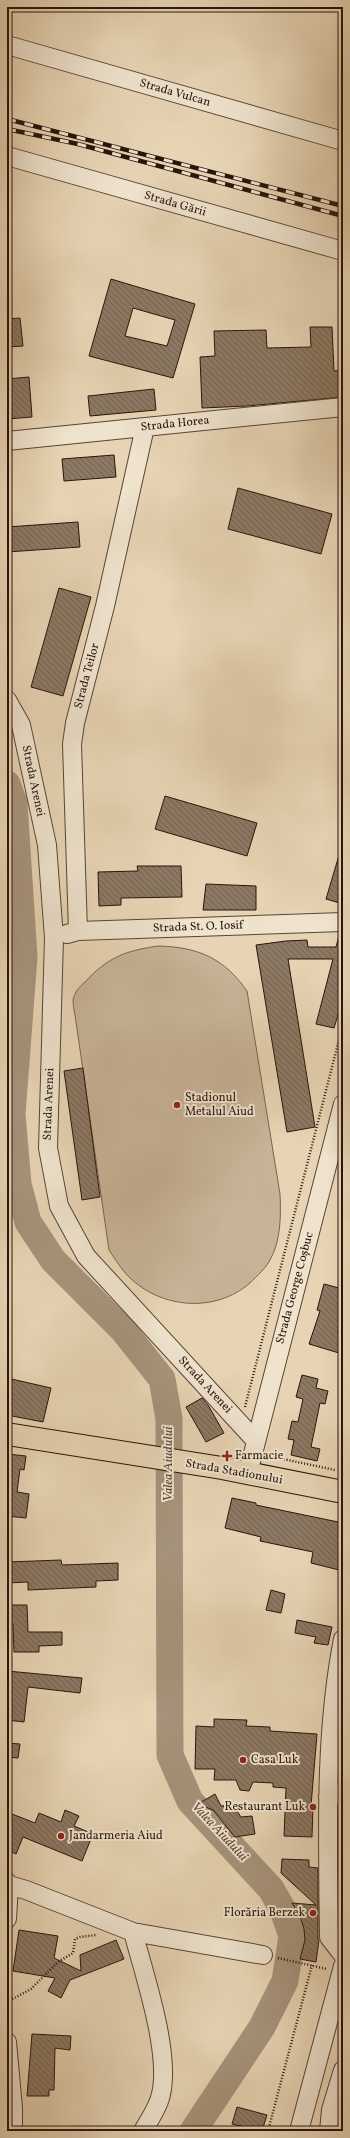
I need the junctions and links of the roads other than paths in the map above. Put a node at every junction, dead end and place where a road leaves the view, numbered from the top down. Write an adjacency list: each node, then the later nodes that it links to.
1 (7, 45): 2 (street, Strada Vulcan)
2 (343, 141)
3 (7, 156): 4 (street, Strada Gării)
4 (343, 251)
5 (343, 407): 6 (street, Strada Horea)
6 (145, 427): 7 (street, Strada Horea); 10 (street, Strada Teilor)
7 (7, 441)
8 (7, 700): 11 (street, Strada Arenei)
9 (343, 922): 10 (street, Strada St. O. Iosif)
10 (78, 931): 11 (street, Strada St. O. Iosif)
11 (54, 938): 14 (street, Strada Arenei)
12 (343, 1104): 14 (street, Strada George Coșbuc)
13 (7, 1434): 15 (main road, Strada Stadionului)
14 (255, 1440): 15 (street, Strada George Coșbuc)
15 (248, 1473): 16 (main road, Strada Stadionului)
16 (343, 1492)
17 (343, 1639): 18 (street)
18 (335, 1795): 23 (street)
19 (8, 1884): 20 (street); 21 (street)
20 (7, 1919)
21 (133, 1932): 22 (street); 28 (street)
22 (263, 1955)
23 (343, 1955)
24 (343, 1966): 29 (street)
25 (7, 2042): 27 (street)
26 (343, 2070): 30 (street)
27 (13, 2131)
28 (143, 2131)
29 (299, 2131)
30 (329, 2131)

